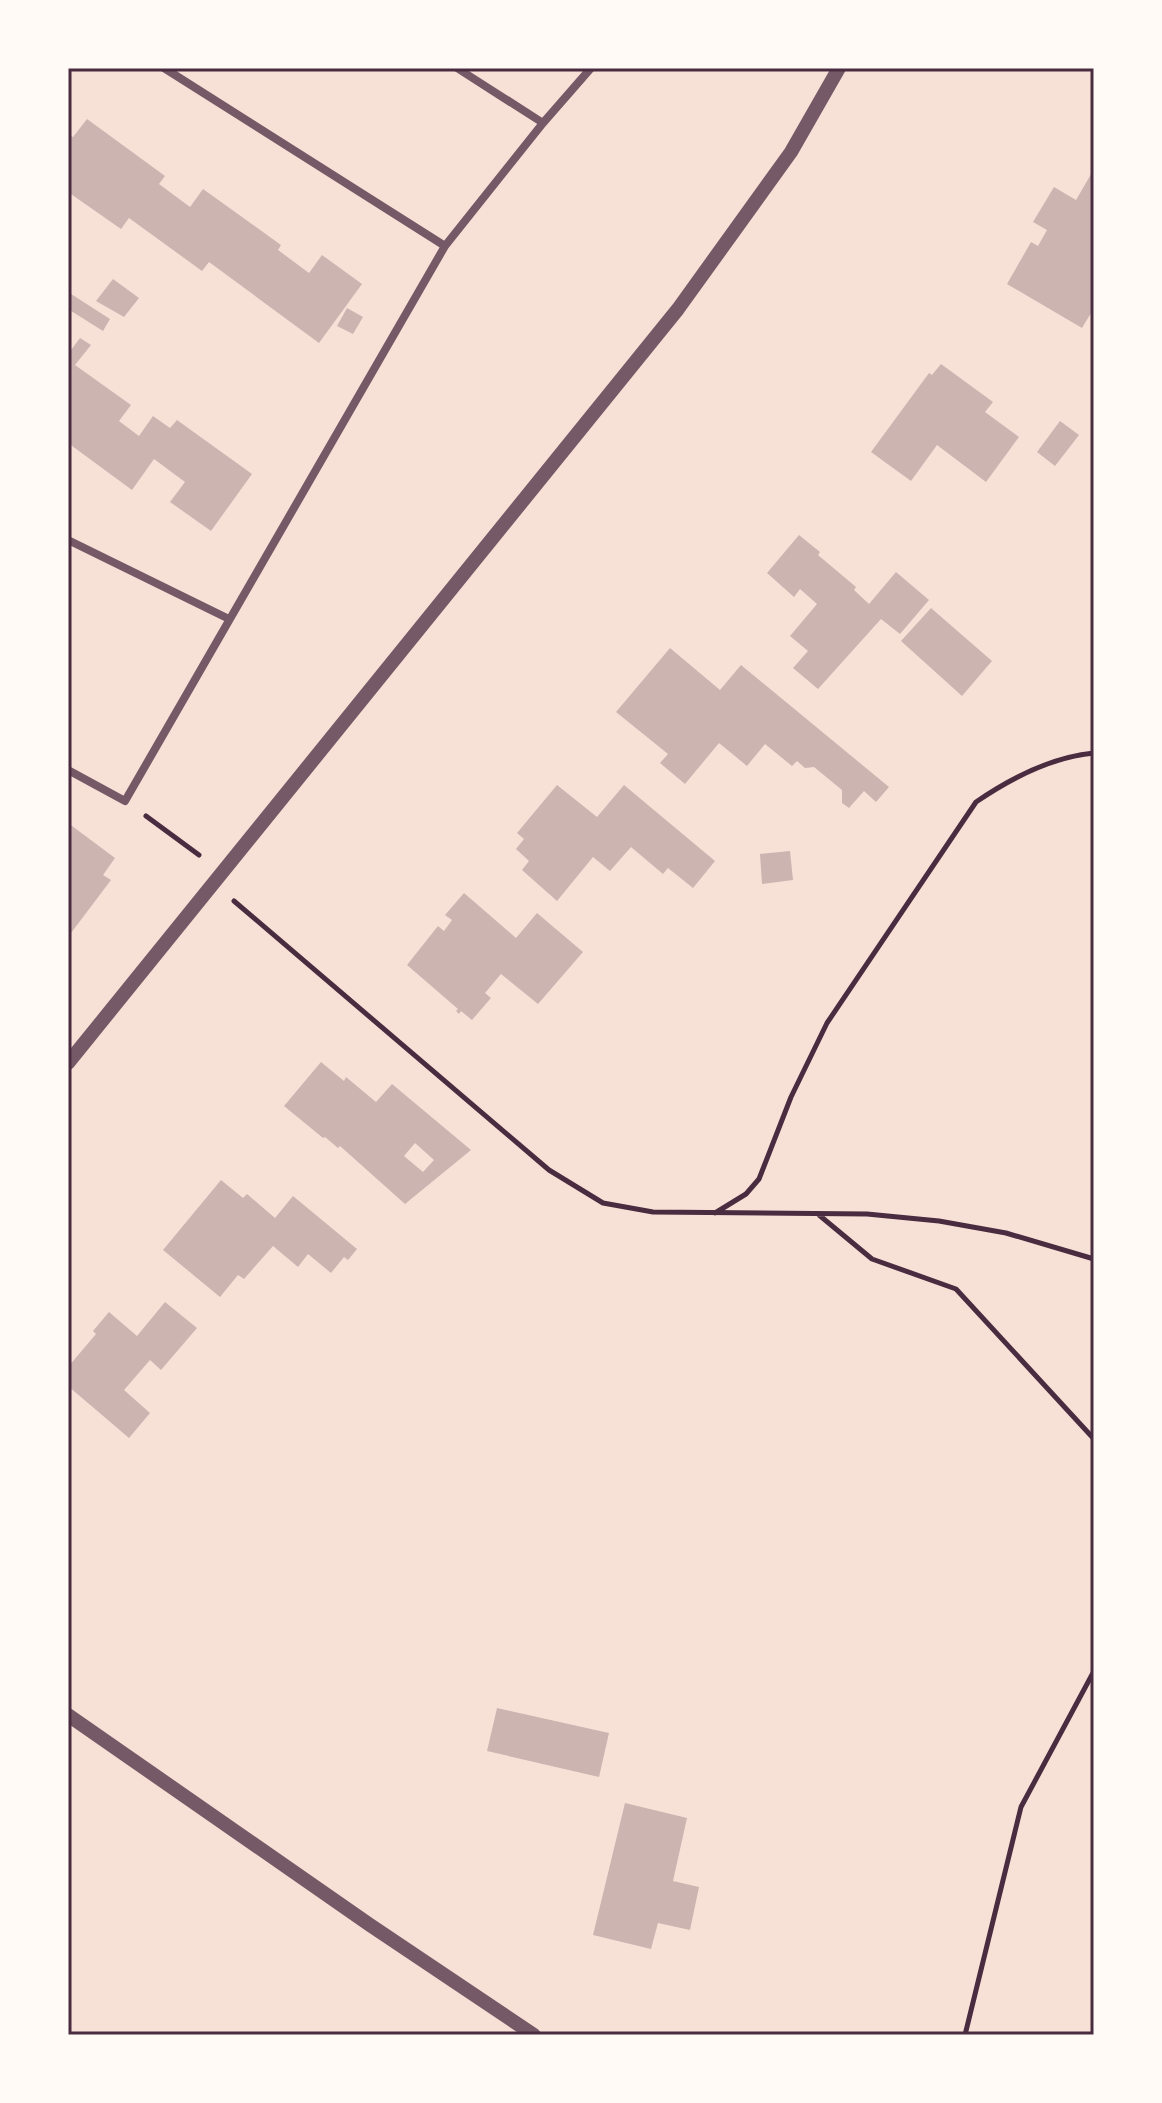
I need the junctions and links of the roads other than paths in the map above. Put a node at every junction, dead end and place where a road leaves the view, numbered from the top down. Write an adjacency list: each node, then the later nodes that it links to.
1 (164, 68): 6 (street)
2 (457, 68): 5 (street)
3 (591, 68): 5 (street)
4 (839, 68): 10 (street)
5 (543, 123): 6 (street)
6 (445, 246): 8 (street)
7 (68, 540): 8 (street)
8 (229, 619): 9 (street)
9 (68, 770)
10 (68, 1063)
11 (68, 1715): 12 (street)
12 (534, 2035)

